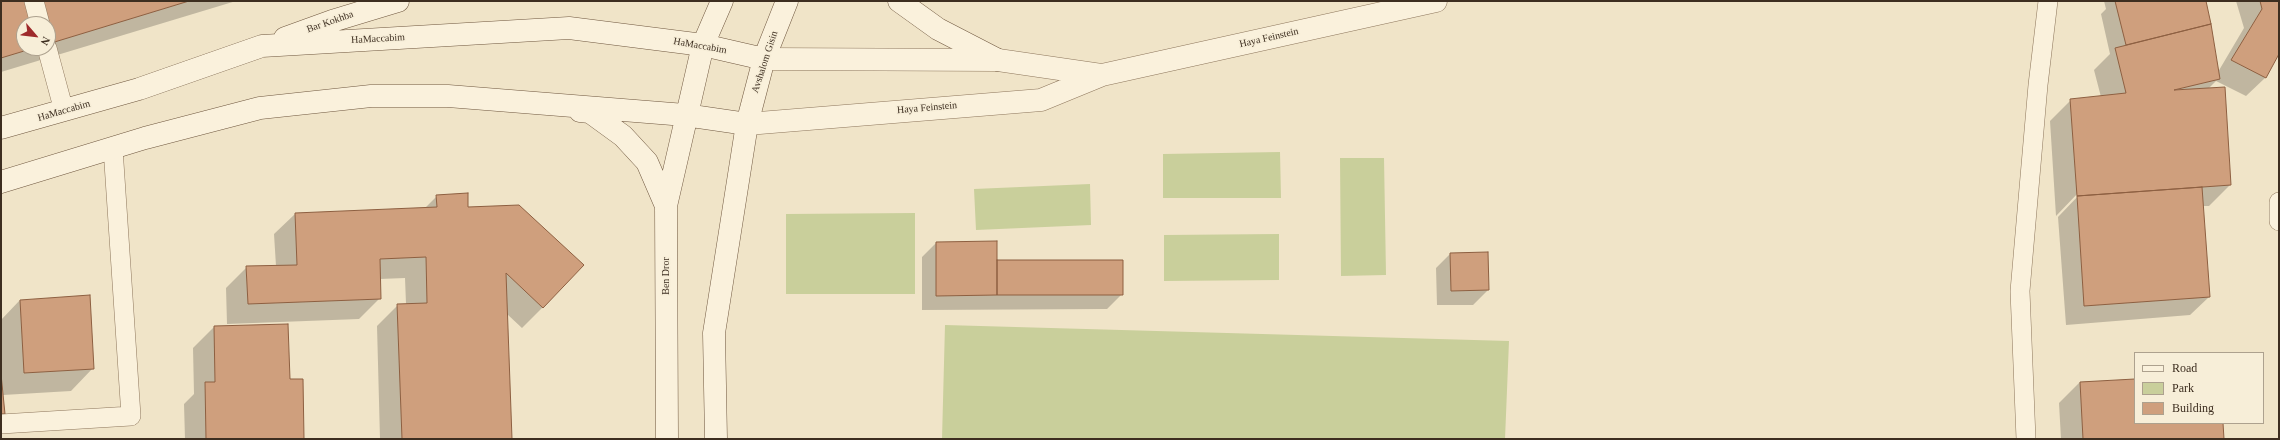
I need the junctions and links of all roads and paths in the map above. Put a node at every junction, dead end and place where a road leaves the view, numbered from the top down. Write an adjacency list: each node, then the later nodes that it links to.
1 (34, 1): 8 (lane)
2 (398, 1): 10 (street, Bar Kokhba)
3 (722, 1): 9 (street)
4 (786, 1): 12 (street, Avshalom Gisin)
5 (899, 1): 13 (street)
6 (1436, 1): 14 (street, Haya Feinstein)
7 (2048, 1): 28 (lane)
8 (38, 16)
9 (703, 45): 10 (street, HaMaccabim); 12 (street, HaMaccabim); 17 (street)
10 (262, 46): 16 (street, HaMaccabim)
11 (49, 56): 16 (lane)
12 (764, 59): 13 (street, Haya Feinstein); 18 (street, Avshalom Gisin)
13 (998, 60): 14 (street, Haya Feinstein)
14 (1102, 76): 18 (street, Haya Feinstein)
15 (525, 102): 17 (street); 20 (street); 23 (street)
16 (64, 111): 19 (street, HaMaccabim)
17 (685, 115): 18 (street); 23 (street, Ben Dror)
18 (747, 124): 27 (street)
19 (1, 128)
20 (113, 148): 21 (street); 25 (lane)
21 (1, 182)
22 (2279, 202): 24 (lane)
23 (666, 206): 26 (street, Ben Dror)
24 (2279, 221)
25 (1, 424)
26 (667, 439)
27 (716, 439)
28 (2026, 439)

